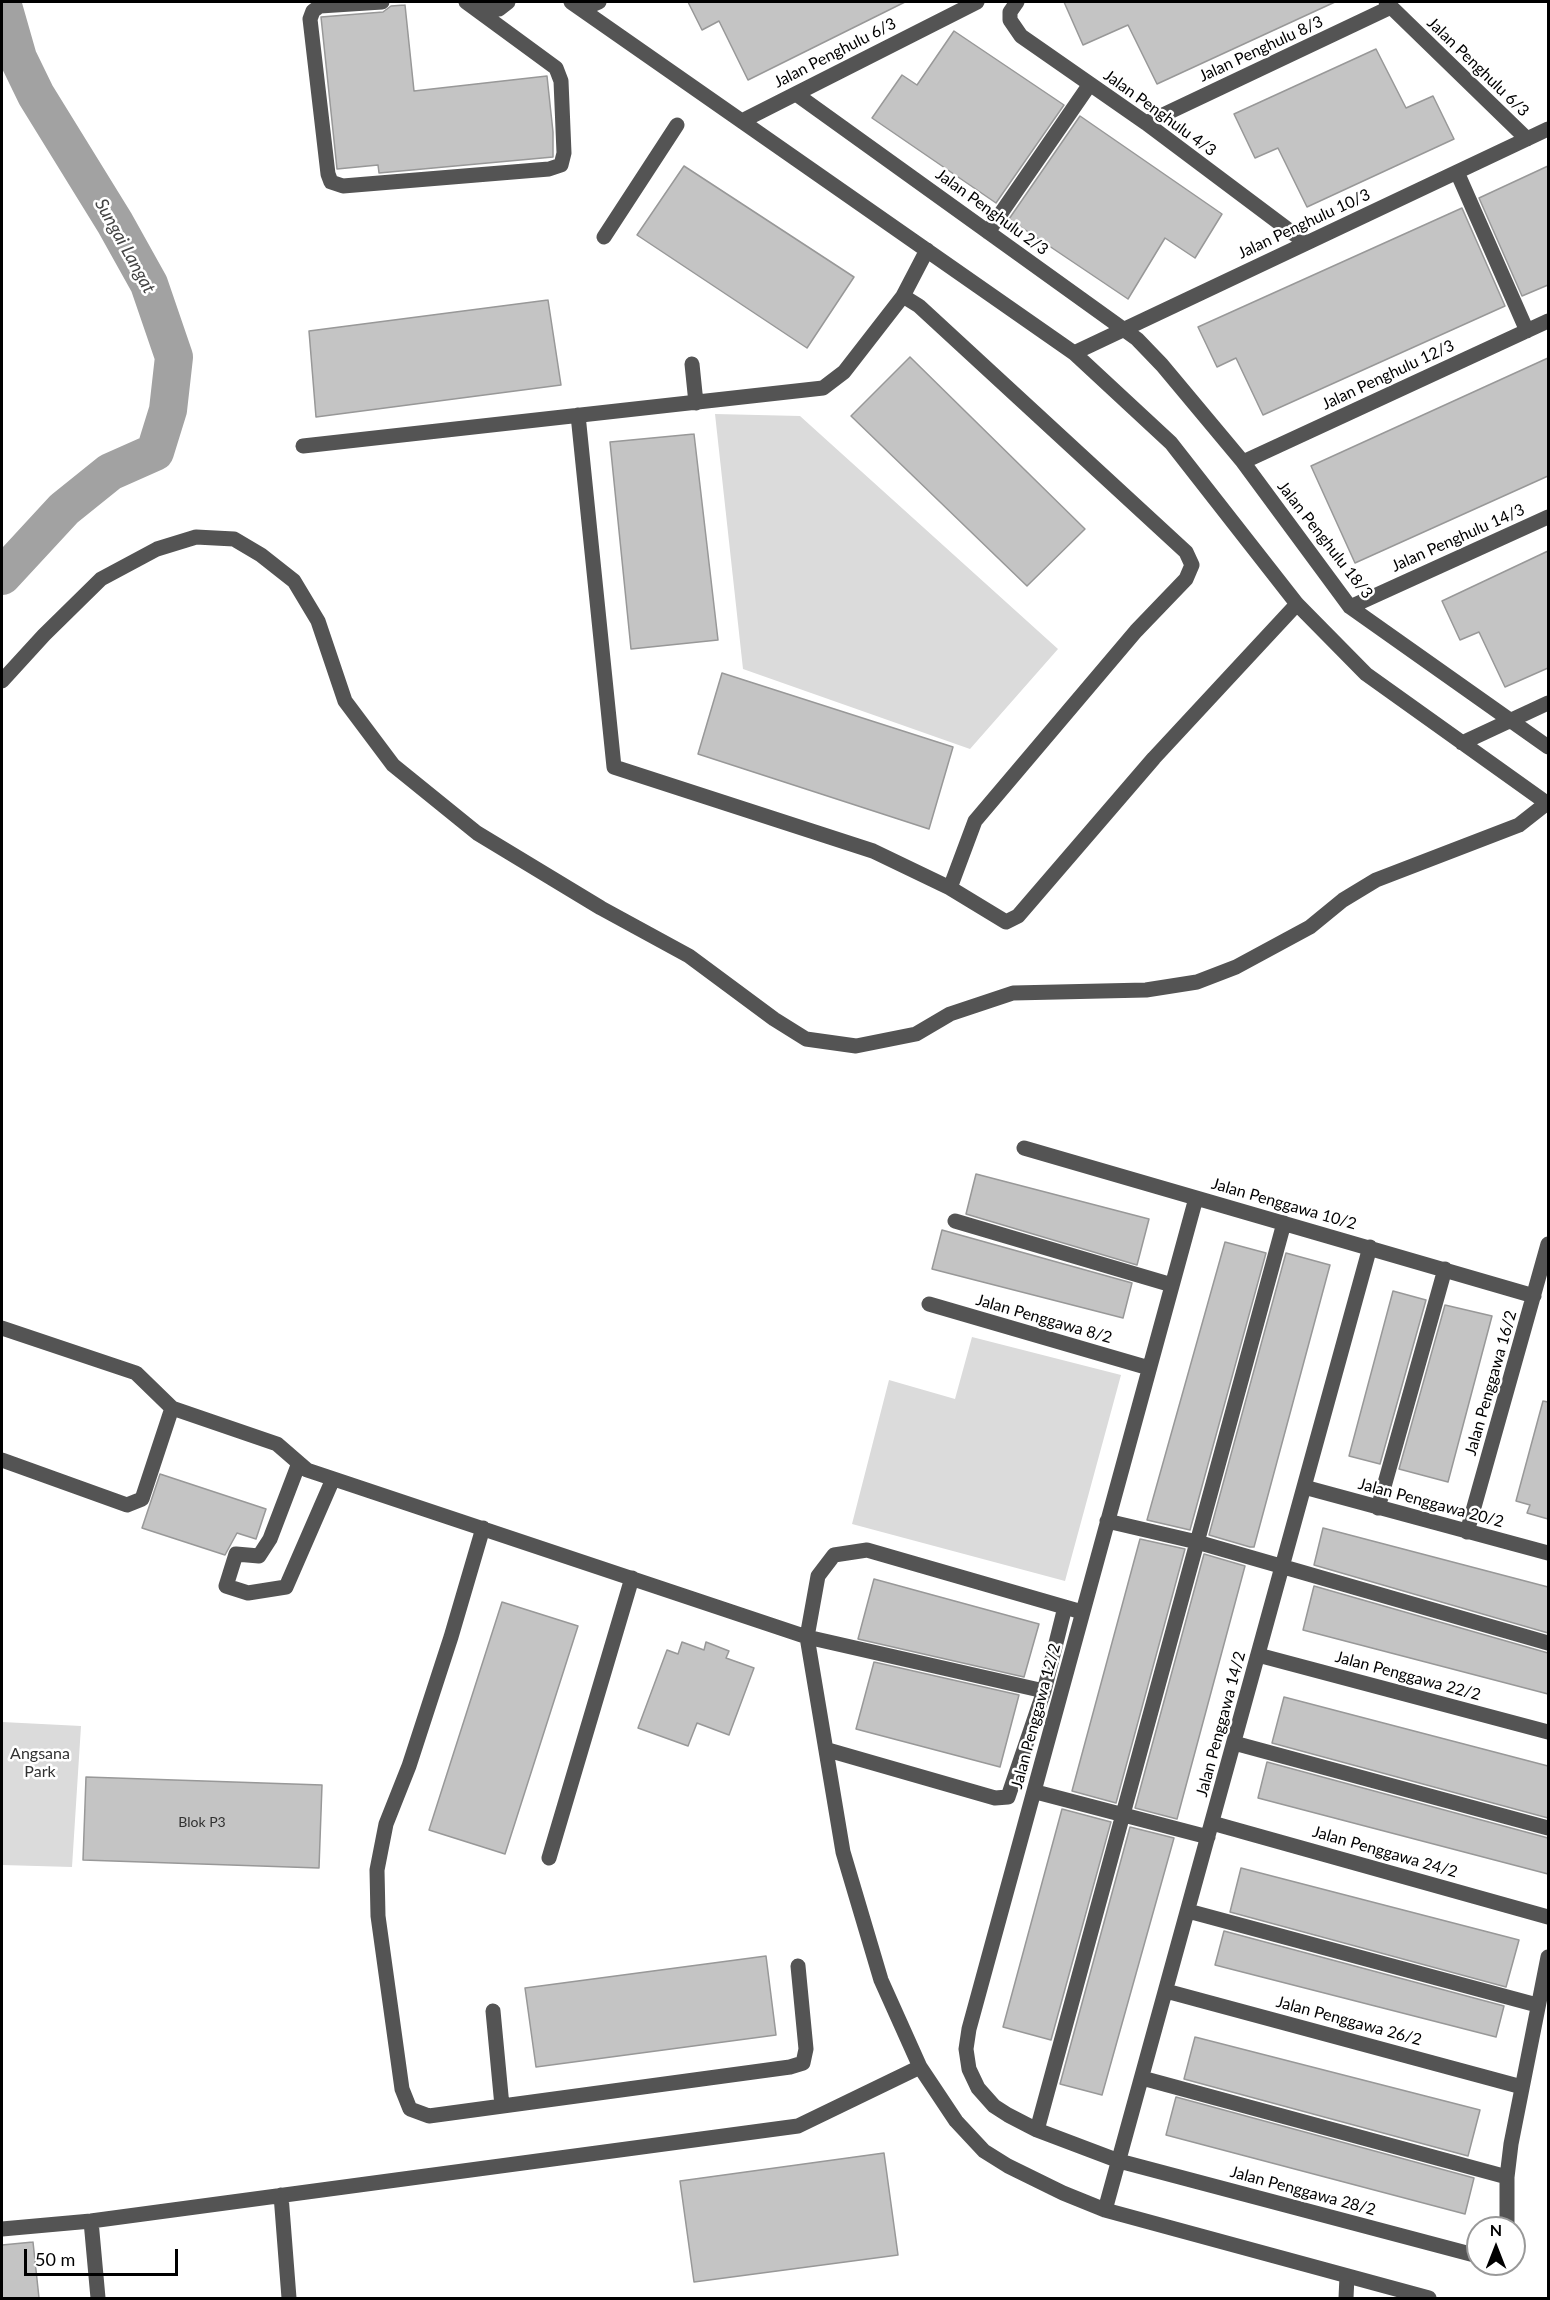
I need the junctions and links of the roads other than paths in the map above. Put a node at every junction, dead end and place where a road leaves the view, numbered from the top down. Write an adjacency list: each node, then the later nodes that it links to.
1 (382, 2): 6 (street)
2 (508, 2): 6 (street)
3 (599, 2): 8 (street)
4 (977, 2): 10 (street, Jalan Penghulu 6/3)
5 (1017, 2): 9 (street, Jalan Penghulu 4/3)
6 (474, 4)
7 (1388, 4): 12 (street, Jalan Penghulu 8/3); 15 (street, Jalan Penghulu 6/3)
8 (577, 5): 11 (street)
9 (1090, 84): 12 (street, Jalan Penghulu 4/3); 17 (street)
10 (796, 94): 11 (street, Jalan Penghulu 6/3); 17 (street, Jalan Penghulu 2/3)
11 (742, 121): 20 (street)
12 (1146, 123): 19 (street, Jalan Penghulu 4/3)
13 (677, 125): 18 (street)
14 (1548, 129): 15 (street, Jalan Penghulu 10/3)
15 (1523, 135): 16 (street, Jalan Penghulu 10/3)
16 (1457, 172): 19 (street, Jalan Penghulu 10/3); 24 (street)
17 (988, 232): 23 (street, Jalan Penghulu 2/3)
18 (604, 237)
19 (1306, 243): 23 (street, Jalan Penghulu 10/3)
20 (927, 250): 21 (street); 25 (street)
21 (903, 296): 28 (street); 41 (street)
22 (1548, 321): 24 (street, Jalan Penghulu 12/3)
23 (1124, 329): 25 (street, Jalan Penghulu 10/3); 27 (street, Jalan Penghulu 2/3)
24 (1527, 331): 31 (street, Jalan Penghulu 12/3)
25 (1074, 353): 33 (street)
26 (692, 364): 28 (street)
27 (1162, 365): 31 (street, Jalan Penghulu 18/3)
28 (696, 403): 29 (street)
29 (578, 415): 30 (street); 41 (street)
30 (303, 446)
31 (1243, 462): 34 (street, Jalan Penghulu 18/3)
32 (1548, 517): 34 (street, Jalan Penghulu 14/3)
33 (1298, 604): 38 (street); 41 (street)
34 (1350, 607): 37 (street, Jalan Penghulu 18/3)
35 (2, 681): 40 (street)
36 (1548, 703): 37 (street)
37 (1510, 721): 38 (street); 39 (street, Jalan Penghulu 18/3)
38 (1462, 743): 40 (street)
39 (1548, 747)
40 (1548, 803)
41 (950, 888)
42 (1023, 1148): 43 (street, Jalan Penggawa 10/2)
43 (1196, 1198): 45 (street, Jalan Penggawa 10/2); 49 (street, Jalan Penggawa 12/2)
44 (955, 1221): 49 (street)
45 (1284, 1223): 47 (street, Jalan Penggawa 10/2); 63 (street)
46 (1548, 1245): 50 (street, Jalan Penggawa 16/2)
47 (1370, 1247): 48 (street, Jalan Penggawa 10/2); 58 (street, Jalan Penggawa 14/2)
48 (1445, 1269): 50 (street, Jalan Penggawa 10/2); 59 (street)
49 (1172, 1285): 53 (street, Jalan Penggawa 12/2)
50 (1540, 1289): 62 (street, Jalan Penggawa 16/2)
51 (929, 1304): 53 (street, Jalan Penggawa 8/2)
52 (2, 1328): 54 (street)
53 (1149, 1368): 60 (street, Jalan Penggawa 12/2)
54 (172, 1408): 55 (street); 56 (street)
55 (2, 1460)
56 (299, 1463): 57 (street); 57 (street)
57 (333, 1479): 61 (street)
58 (1304, 1487): 59 (street, Jalan Penggawa 20/2); 65 (street, Jalan Penggawa 14/2)
59 (1378, 1508): 62 (street, Jalan Penggawa 20/2)
60 (1107, 1521): 63 (street); 68 (street, Jalan Penggawa 12/2)
61 (483, 1528): 66 (street); 91 (street)
62 (1467, 1532): 64 (street, Jalan Penggawa 20/2)
63 (1197, 1542): 65 (street); 77 (street)
64 (1548, 1553)
65 (1283, 1566): 70 (street); 71 (street, Jalan Penggawa 14/2)
66 (632, 1578): 69 (street); 80 (street)
67 (1065, 1607): 68 (street); 69 (street); 72 (street)
68 (1082, 1612): 76 (street, Jalan Penggawa 12/2)
69 (807, 1637): 72 (street); 75 (street)
70 (1548, 1643)
71 (1258, 1655): 73 (street, Jalan Penggawa 22/2); 74 (street, Jalan Penggawa 14/2)
72 (1044, 1691): 75 (street)
73 (1548, 1732)
74 (1234, 1743): 78 (street); 79 (street, Jalan Penggawa 14/2)
75 (828, 1750): 88 (street)
76 (1036, 1792): 77 (street, Jalan Penggawa 24/2); 92 (street, Jalan Penggawa 12/2)
77 (1123, 1816): 79 (street, Jalan Penggawa 24/2); 92 (street)
78 (1548, 1828)
79 (1210, 1830): 81 (street, Jalan Penggawa 14/2); 82 (street, Jalan Penggawa 24/2)
80 (549, 1858)
81 (1188, 1911): 85 (street, Jalan Penggawa 14/2); 86 (street)
82 (1548, 1917)
83 (1548, 1957): 86 (street)
84 (798, 1966): 91 (street)
85 (1166, 1991): 89 (street, Jalan Penggawa 14/2); 90 (street, Jalan Penggawa 26/2)
86 (1538, 2005): 90 (street)
87 (493, 2011): 91 (street)
88 (920, 2067): 95 (street); 96 (street)
89 (1142, 2078): 93 (street, Jalan Penggawa 14/2); 94 (street)
90 (1522, 2087): 94 (street)
91 (502, 2106)
92 (1037, 2130): 93 (street, Jalan Penggawa 12/2)
93 (1119, 2161): 96 (street, Jalan Penggawa 14/2); 100 (street, Jalan Penggawa 28/2)
94 (1506, 2177): 97 (street)
95 (281, 2195): 98 (street); 103 (street)
96 (1105, 2210): 101 (street)
97 (1507, 2216)
98 (91, 2221): 99 (street); 102 (street)
99 (2, 2229)
100 (1466, 2253)
101 (1347, 2276): 104 (street); 105 (street)
102 (98, 2298)
103 (289, 2298)
104 (1346, 2298)
105 (1429, 2298)

